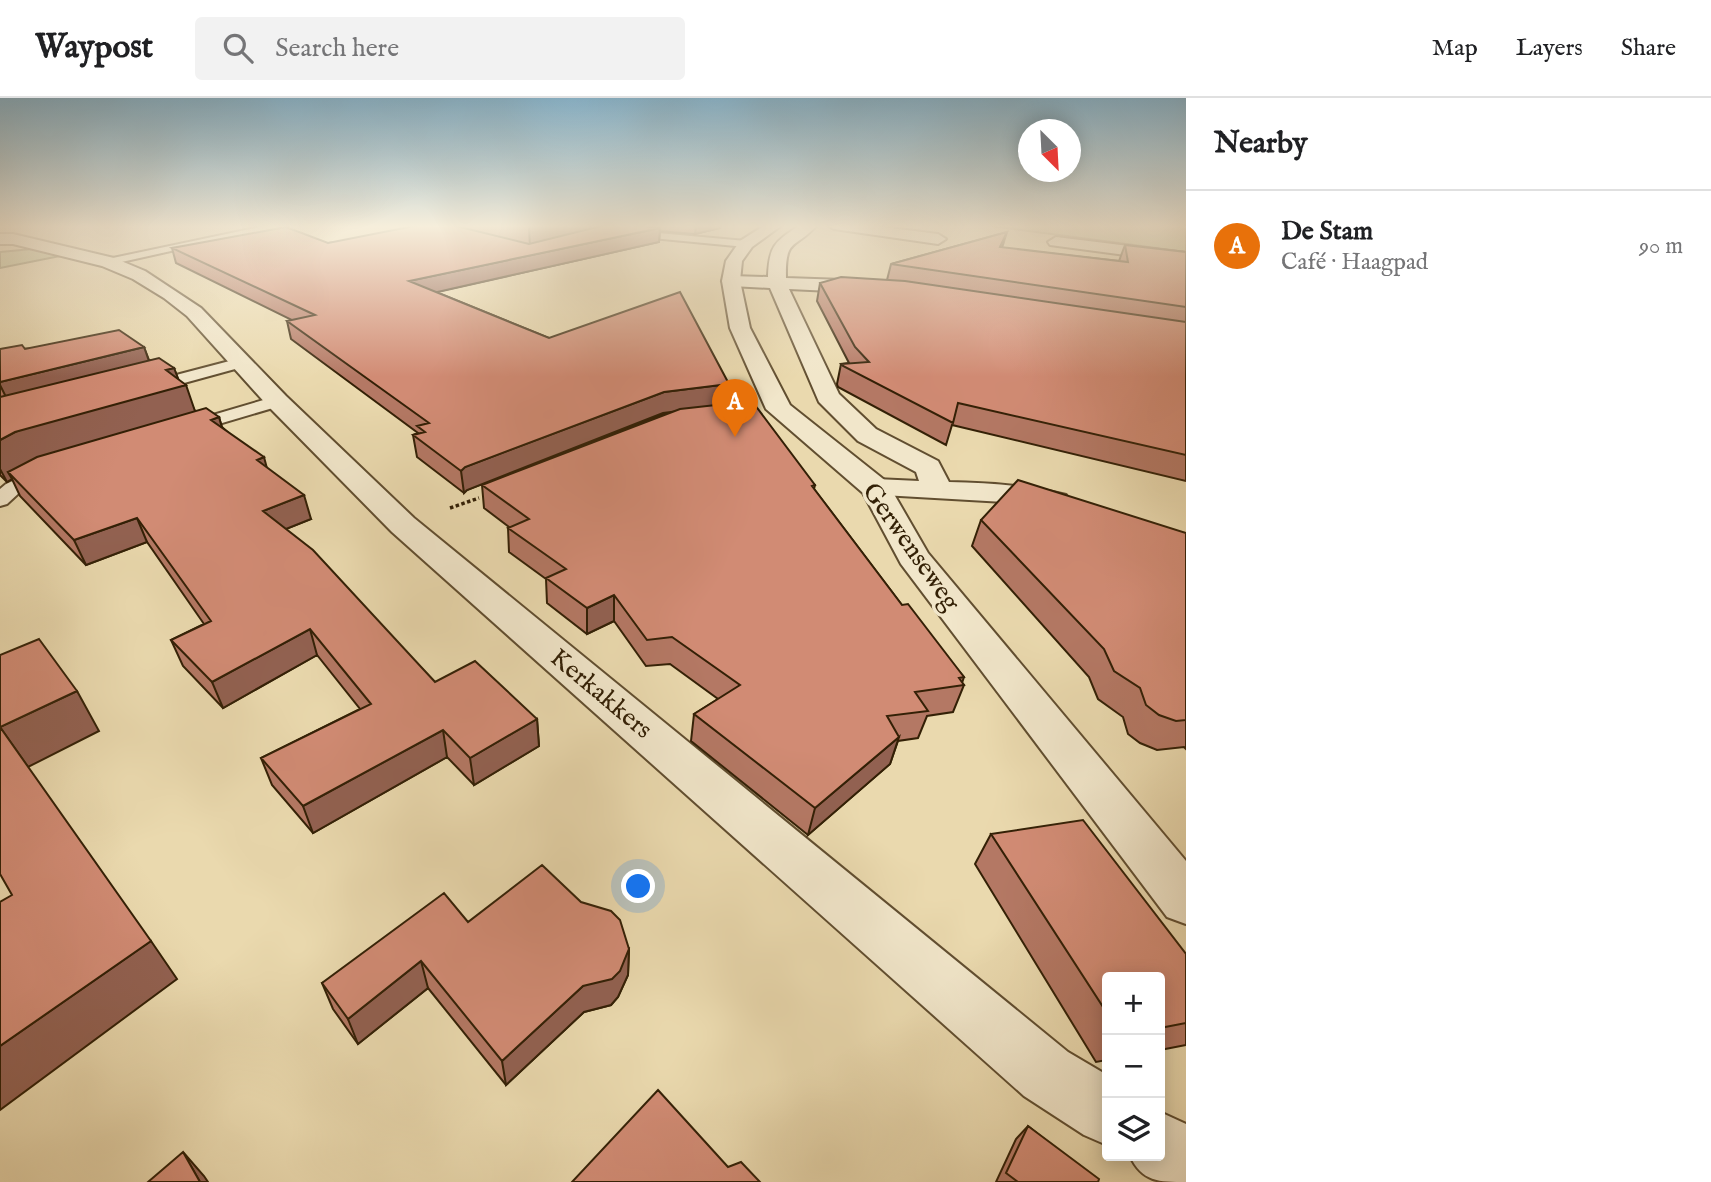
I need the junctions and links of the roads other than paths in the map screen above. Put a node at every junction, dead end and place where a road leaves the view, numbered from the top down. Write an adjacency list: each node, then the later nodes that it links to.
1 (140, 276): 7 (street, Kerkakkers)
2 (732, 276): 4 (street)
3 (777, 276): 5 (street, Gerwenseweg)
4 (731, 281): 5 (street); 12 (street, Gerwenseweg)
5 (777, 282): 6 (street); 13 (street, Gerwenseweg)
6 (888, 289)
7 (241, 363): 8 (lane); 9 (street, Kerkakkers)
8 (121, 395)
9 (277, 401): 10 (lane); 17 (street, Kerkakkers)
10 (172, 433)
11 (67, 466): 14 (lane)
12 (876, 488): 13 (street); 16 (street, Gerwenseweg)
13 (937, 488): 15 (street)
14 (0, 500)
15 (1088, 509)
16 (1186, 900)
17 (1102, 1109)
18 (1165, 1149): 19 (street)
19 (1186, 1162)

